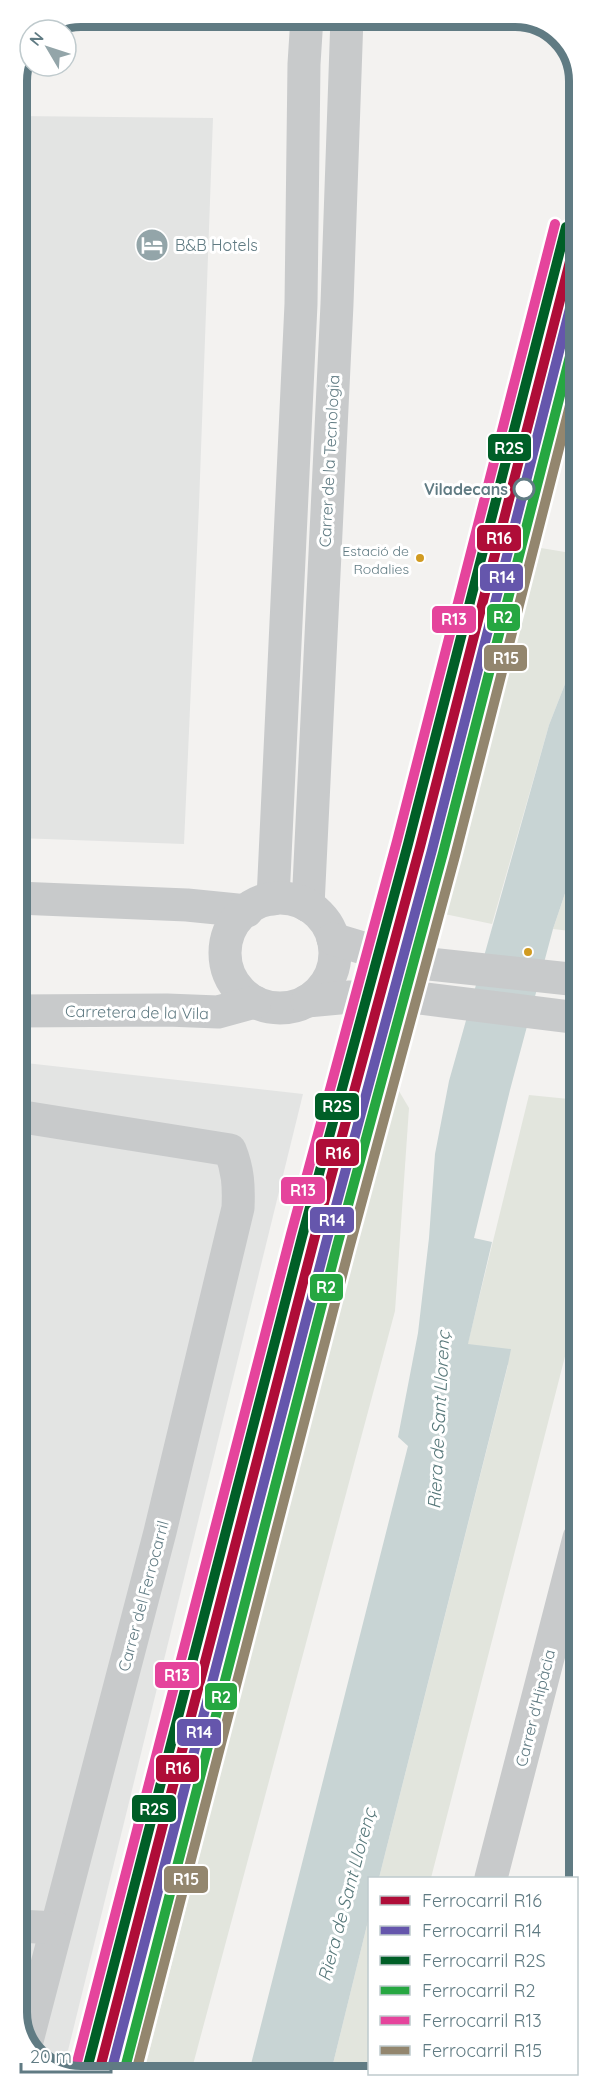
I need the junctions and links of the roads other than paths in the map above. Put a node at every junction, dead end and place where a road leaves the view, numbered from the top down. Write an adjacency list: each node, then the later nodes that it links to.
1 (306, 27): 4 (street)
2 (347, 27): 5 (street, Carrer de la Tecnologia)
3 (27, 898): 4 (street)
4 (260, 905): 5 (street); 9 (street)
5 (308, 906): 6 (street)
6 (333, 939): 7 (street); 8 (street)
7 (569, 979)
8 (308, 1001): 9 (street); 11 (street)
9 (255, 1002): 10 (street, Carretera de la Vila)
10 (27, 1011)
11 (569, 1017)
12 (27, 1118): 16 (street, Carrer del Ferrocarril)
13 (569, 1577): 14 (street, Carrer d'Hipàcia)
14 (491, 1877)
15 (27, 1926): 16 (street)
16 (56, 1928): 17 (street, Carrer del Ferrocarril)
17 (30, 2029)

